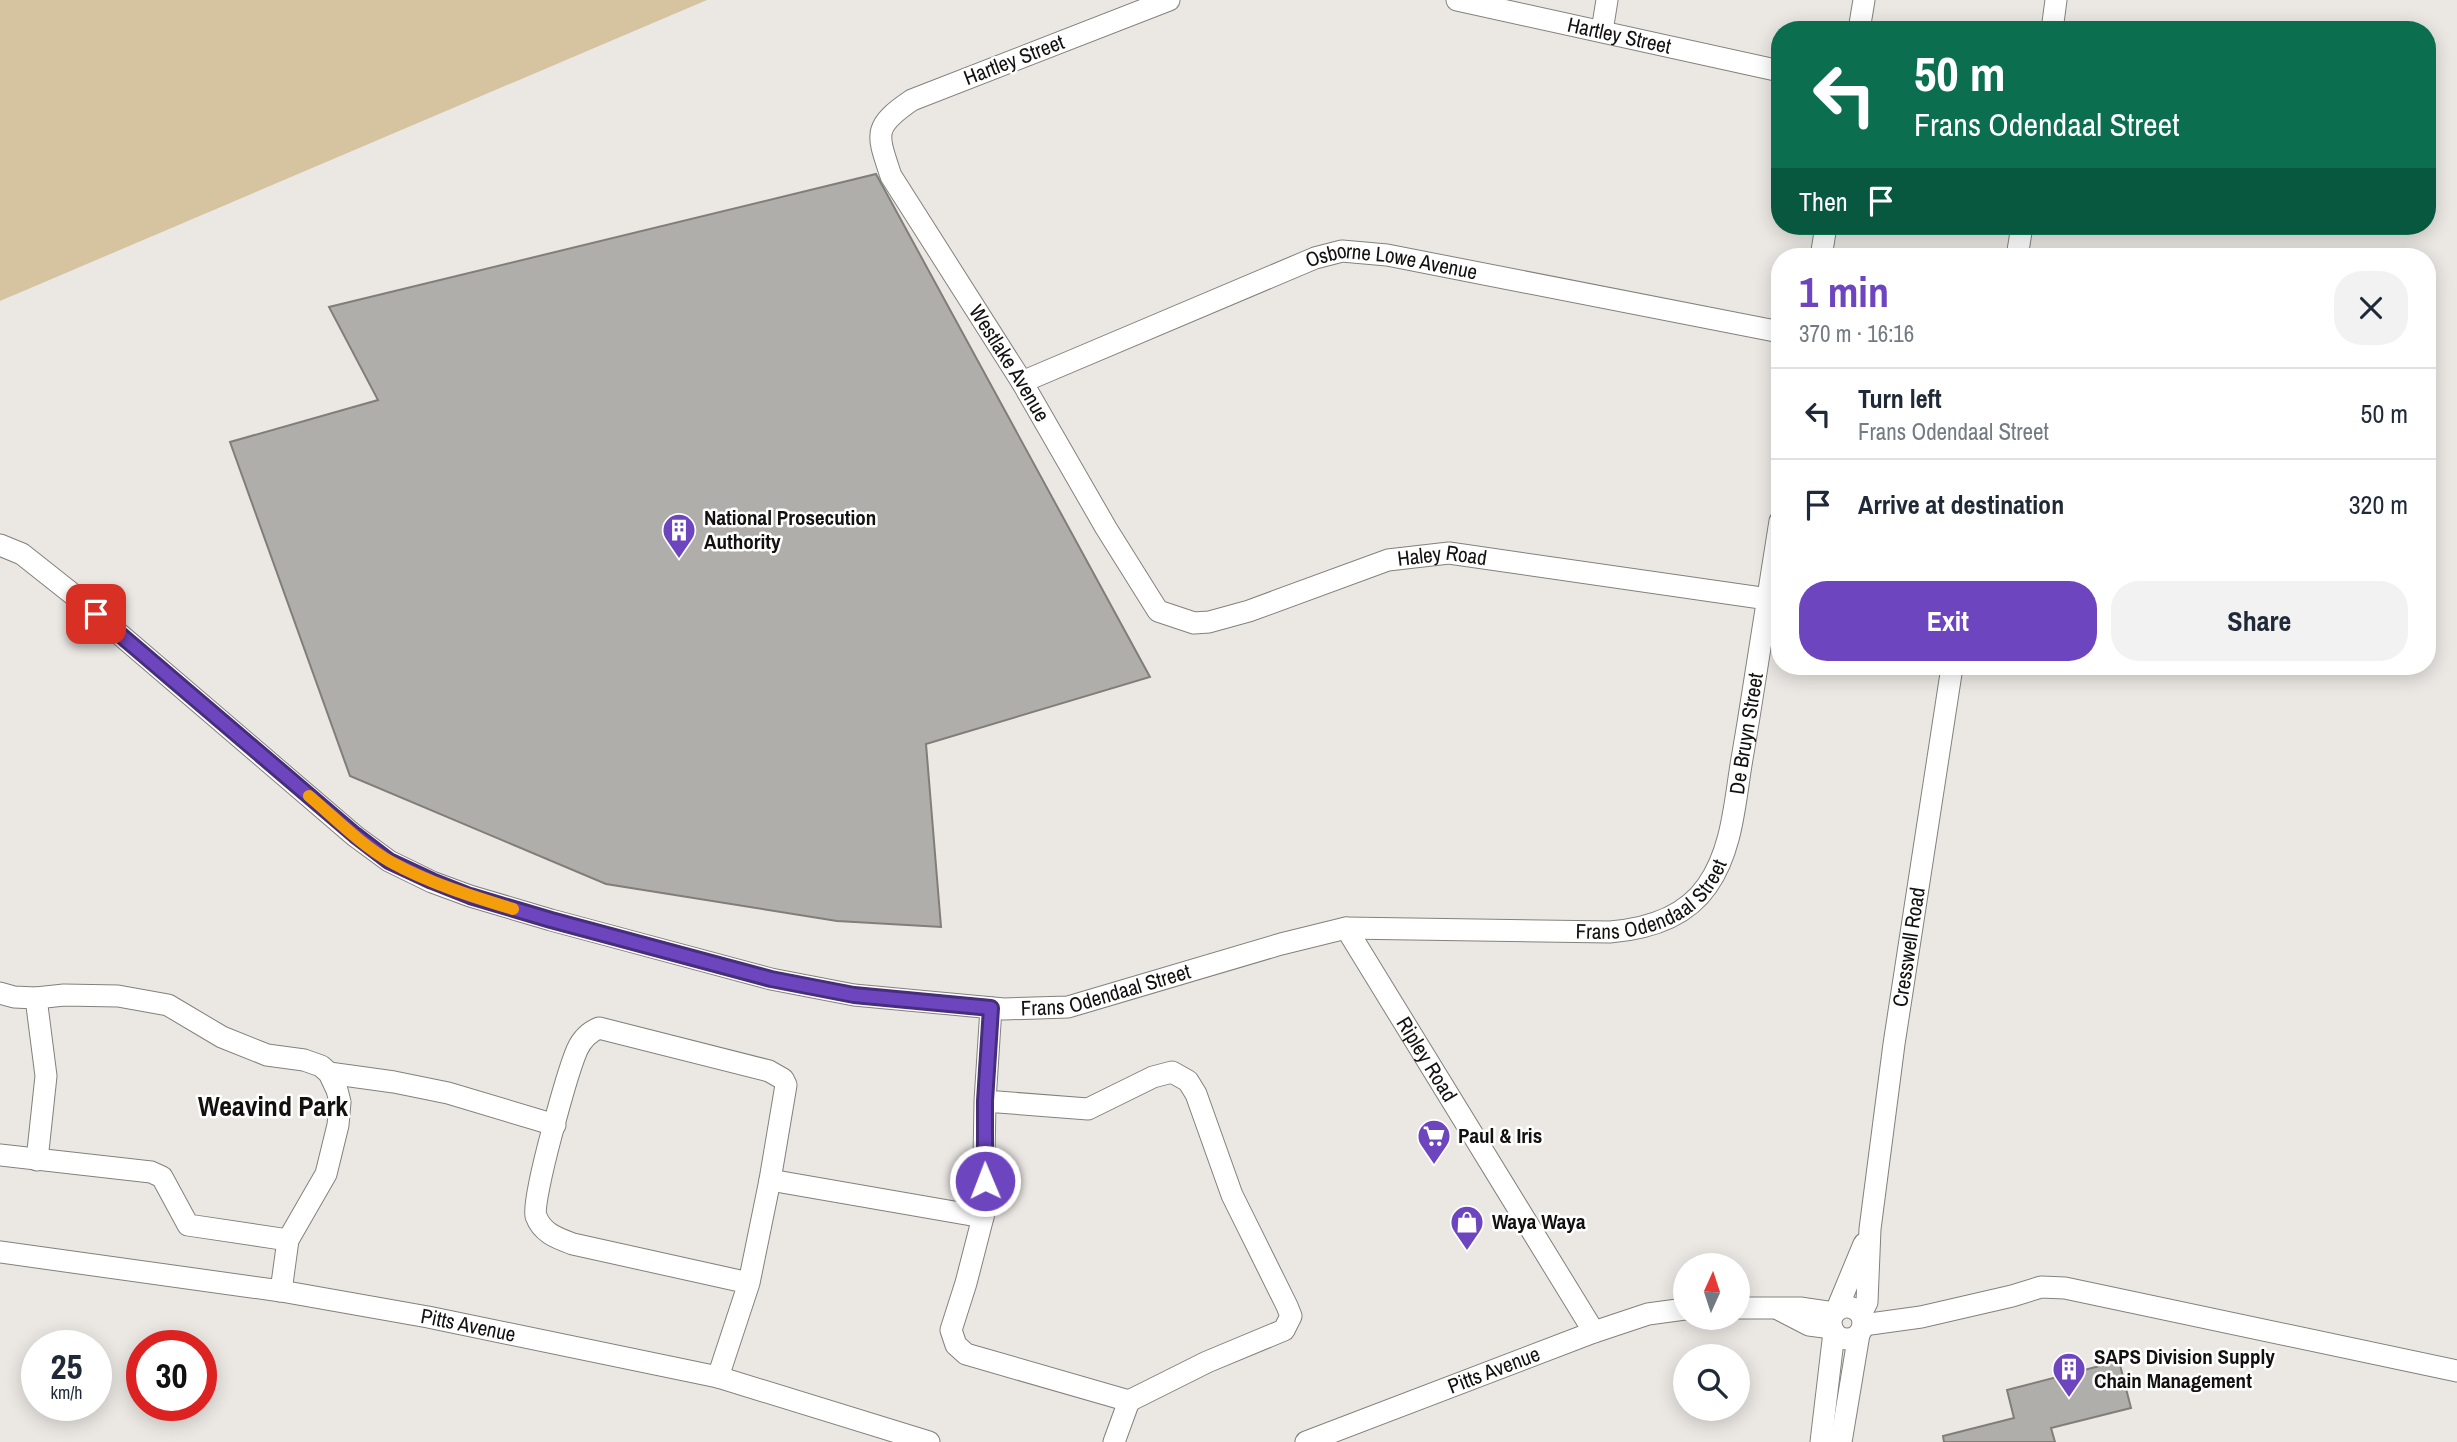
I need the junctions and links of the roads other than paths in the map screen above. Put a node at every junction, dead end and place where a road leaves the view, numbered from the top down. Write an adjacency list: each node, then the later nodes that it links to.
1 (1169, 0): 10 (street, Hartley Street)
2 (1457, 0): 8 (street, Hartley Street)
3 (1607, 0): 8 (street)
4 (1864, 0): 6 (street)
5 (2056, 0): 7 (street)
6 (1860, 21)
7 (2053, 21)
8 (1602, 31): 9 (street, Hartley Street)
9 (1771, 69)
10 (880, 143): 12 (street, Westlake Avenue)
11 (1771, 330): 12 (street, Osborne Lowe Avenue)
12 (1022, 382): 15 (street, Westlake Avenue)
13 (0, 545): 22 (street, Frans Odendaal Street)
14 (1771, 580): 16 (street, De Bruyn Street)
15 (1141, 583): 16 (street, Haley Road)
16 (1768, 600): 18 (street, De Bruyn Street)
17 (1951, 675): 30 (street, Cresswell Road)
18 (1731, 820): 19 (street, Frans Odendaal Street)
19 (1346, 928): 22 (street, Frans Odendaal Street); 39 (street, Ripley Road)
20 (0, 993): 21 (street)
21 (36, 998): 23 (street); 27 (street)
22 (991, 1008): 24 (street)
23 (329, 1073): 25 (street); 31 (street)
24 (985, 1101): 29 (street); 42 (street)
25 (555, 1125): 28 (street); 33 (street)
26 (0, 1155): 27 (street)
27 (37, 1160): 31 (street)
28 (770, 1180): 29 (street); 33 (street)
29 (983, 1217): 42 (street)
30 (1870, 1229): 37 (street, Cresswell Road); 38 (street, Cresswell Road)
31 (288, 1240): 34 (street)
32 (0, 1252): 34 (street, Pitts Avenue)
33 (749, 1283): 41 (street)
34 (281, 1291): 41 (street, Pitts Avenue)
35 (1750, 1308): 37 (street)
36 (1673, 1311): 39 (street, Pitts Avenue)
37 (1834, 1321): 38 (street); 38 (street); 46 (street, Cresswell Road)
38 (1861, 1324): 40 (street); 47 (street, Cresswell Road)
39 (1594, 1332): 45 (street, Pitts Avenue)
40 (2457, 1371)
41 (718, 1377): 43 (street, Pitts Avenue)
42 (1129, 1401): 44 (street)
43 (929, 1442)
44 (1114, 1442)
45 (1306, 1442)
46 (1821, 1442)
47 (1841, 1442)

